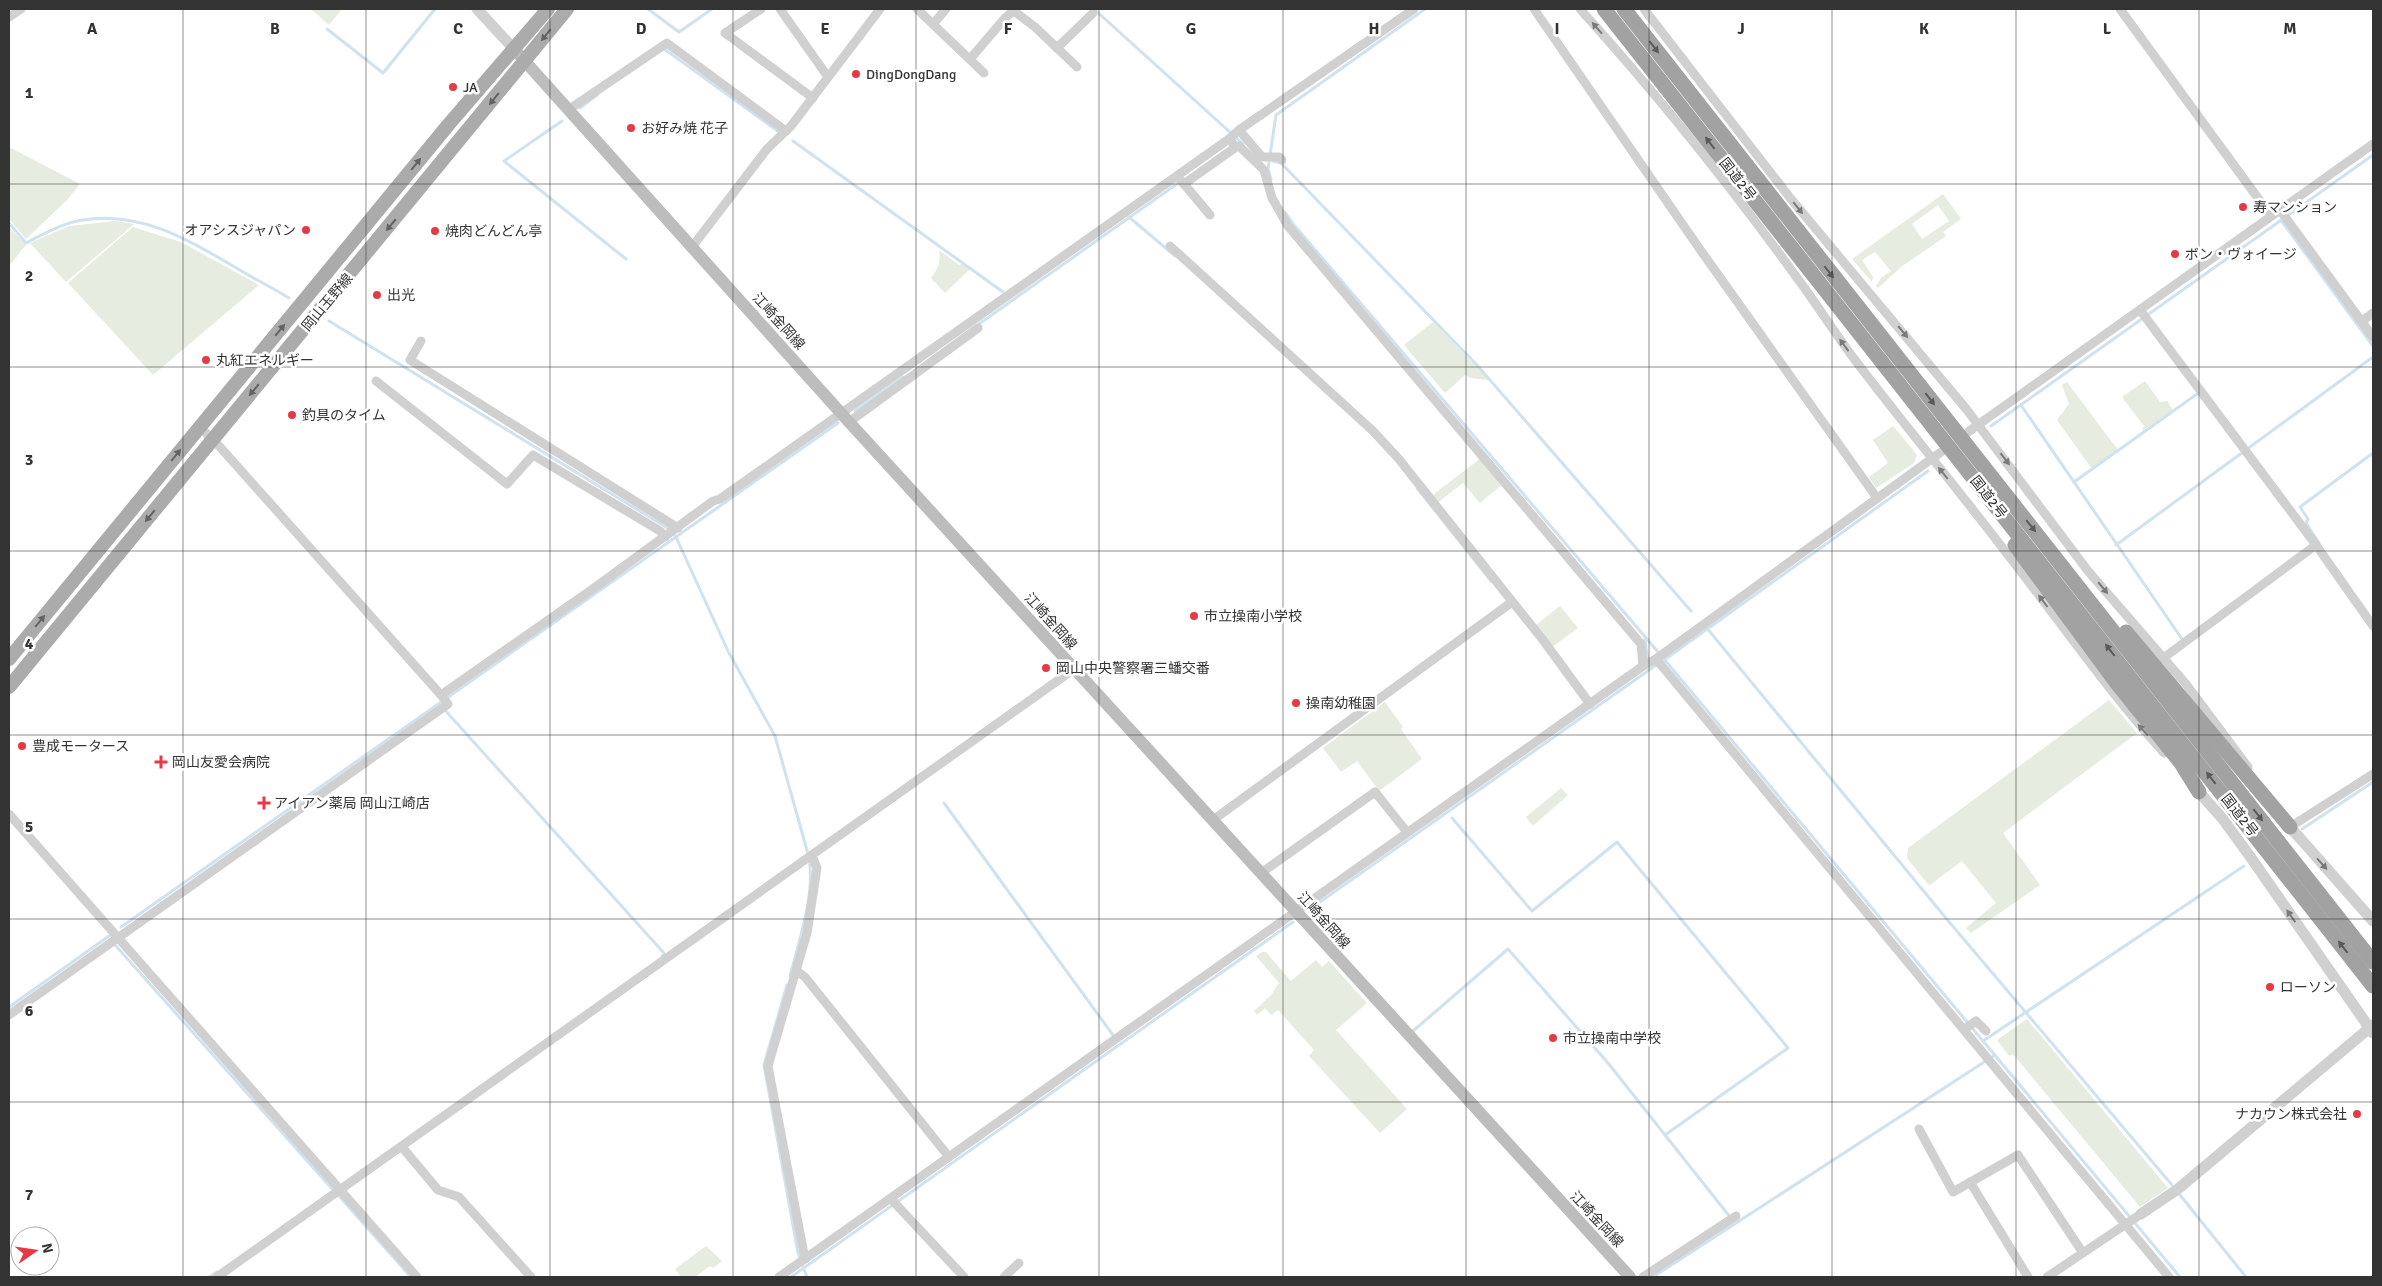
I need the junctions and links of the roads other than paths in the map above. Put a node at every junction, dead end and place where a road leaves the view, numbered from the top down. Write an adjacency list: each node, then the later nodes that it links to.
1 (21, 9): 19 (street)
2 (477, 9): 21 (street)
3 (548, 9): 21 (main road, 岡山玉野線)
4 (567, 9): 24 (main road, 岡山玉野線, one-way to 24)
5 (761, 9): 28 (street)
6 (780, 9): 27 (street)
7 (880, 9): 27 (street)
8 (917, 9): 20 (street)
9 (946, 9): 20 (street)
10 (1014, 9): 22 (street); 23 (street)
11 (1412, 9): 31 (street)
12 (1534, 9): 55 (street)
13 (1580, 9): 53 (street, one-way to 13)
14 (1604, 9): 54 (highway, 国道2号, one-way to 14)
15 (1624, 9): 57 (highway, 国道2号, one-way to 57)
16 (1644, 9): 48 (street, one-way to 48)
17 (2120, 9): 37 (street)
18 (1093, 13): 22 (street)
19 (9, 17)
20 (933, 24): 23 (street)
21 (513, 48): 24 (main road, 江崎金岡線); 49 (main road, 岡山玉野線, one-way to 21)
22 (1058, 48): 25 (street)
23 (970, 59): 26 (street)
24 (524, 61): 29 (main road, 江崎金岡線); 51 (main road, 岡山玉野線, one-way to 51)
25 (1077, 67)
26 (984, 73)
27 (828, 77): 28 (street)
28 (813, 98): 30 (street)
29 (568, 110): 30 (street); 39 (main road, 江崎金岡線)
30 (786, 131): 39 (street)
31 (1234, 139): 33 (street); 34 (street); 63 (street)
32 (2373, 144): 36 (street)
33 (1274, 158)
34 (1181, 181): 35 (street); 47 (street)
35 (1210, 215)
36 (2283, 215): 37 (street); 42 (street)
37 (2271, 216): 41 (street)
38 (1170, 246): 59 (street)
39 (692, 247): 47 (main road, 江崎金岡線)
40 (2373, 313): 42 (street)
41 (2144, 314): 48 (street); 58 (street)
42 (2362, 321): 44 (street)
43 (978, 328): 47 (street)
44 (2373, 337)
45 (421, 341): 56 (street)
46 (376, 382): 56 (street)
47 (845, 417): 56 (street); 64 (main road, 江崎金岡線)
48 (1978, 424): 50 (street); 61 (street, one-way to 61)
49 (200, 427): 51 (street); 62 (main road, 岡山玉野線, one-way to 49)
50 (1968, 432)
51 (213, 440): 65 (main road, 岡山玉野線, one-way to 65); 66 (street)
52 (1941, 452): 53 (street)
53 (1931, 458): 55 (street); 69 (street, one-way to 53)
54 (1989, 497): 69 (highway); 81 (highway, 国道2号, one-way to 54)
55 (1877, 498): 63 (street)
56 (672, 532): 66 (street)
57 (2044, 543): 72 (highway); 79 (highway, 国道2号, one-way to 79)
58 (2316, 545): 60 (street); 61 (street)
59 (1512, 602): 67 (street); 71 (street)
60 (2373, 626)
61 (2162, 658): 72 (street)
62 (9, 659)
63 (1654, 661): 67 (street); 83 (street)
64 (1074, 669): 71 (main road, 江崎金岡線); 74 (street)
65 (9, 687)
66 (443, 702): 78 (street)
67 (1590, 704): 73 (street)
68 (2373, 774): 72 (street)
69 (2199, 792): 84 (street, one-way to 69)
70 (9, 814): 78 (street)
71 (1213, 820): 75 (main road, 江崎金岡線)
72 (2290, 827): 77 (street, one-way to 77)
73 (1407, 832): 75 (street); 76 (street)
74 (810, 857): 80 (street); 87 (street)
75 (1260, 873): 76 (main road, 江崎金岡線)
76 (1295, 911): 88 (street); 104 (main road, 江崎金岡線)
77 (2373, 921)
78 (117, 938): 82 (street); 90 (street)
79 (2373, 962)
80 (797, 970): 88 (street); 96 (street)
81 (2373, 986)
82 (9, 1015)
83 (1969, 1026): 85 (street); 94 (street)
84 (2372, 1028): 92 (street)
85 (1986, 1031)
86 (1919, 1129): 89 (street)
87 (402, 1147): 90 (street); 100 (street)
88 (949, 1157): 91 (street)
89 (1970, 1182): 95 (street); 106 (street)
90 (340, 1190): 98 (street); 99 (street)
91 (894, 1202): 96 (street); 102 (street)
92 (2140, 1215): 94 (street)
93 (1736, 1216): 105 (street)
94 (2127, 1224): 95 (street); 108 (street)
95 (2083, 1253): 107 (street)
96 (802, 1261): 101 (street)
97 (1019, 1263): 103 (street)
98 (218, 1277)
99 (417, 1277)
100 (531, 1277)
101 (780, 1277)
102 (964, 1277)
103 (1004, 1277)
104 (1630, 1277)
105 (1643, 1277)
106 (2028, 1277)
107 (2047, 1277)
108 (2169, 1277)

